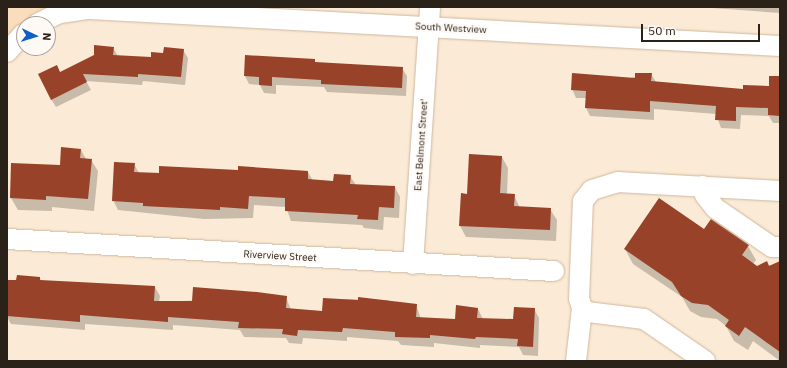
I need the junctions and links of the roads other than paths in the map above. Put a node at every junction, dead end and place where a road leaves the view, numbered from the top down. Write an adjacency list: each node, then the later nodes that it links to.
1 (430, 7): 4 (street, East Belmont Street')
2 (122, 9): 3 (street, South Westview); 4 (street, South Westview)
3 (56, 17)
4 (429, 27): 6 (street, South Westview); 12 (street, East Belmont Street')
5 (16, 42): 7 (street)
6 (780, 46)
7 (7, 52)
8 (703, 186): 9 (street); 11 (street); 14 (street)
9 (780, 191)
10 (7, 239): 12 (street, Riverview Street)
11 (780, 247)
12 (413, 264): 13 (street, Riverview Street)
13 (554, 271)
14 (582, 308): 15 (street); 16 (street)
15 (576, 361)
16 (705, 361)

